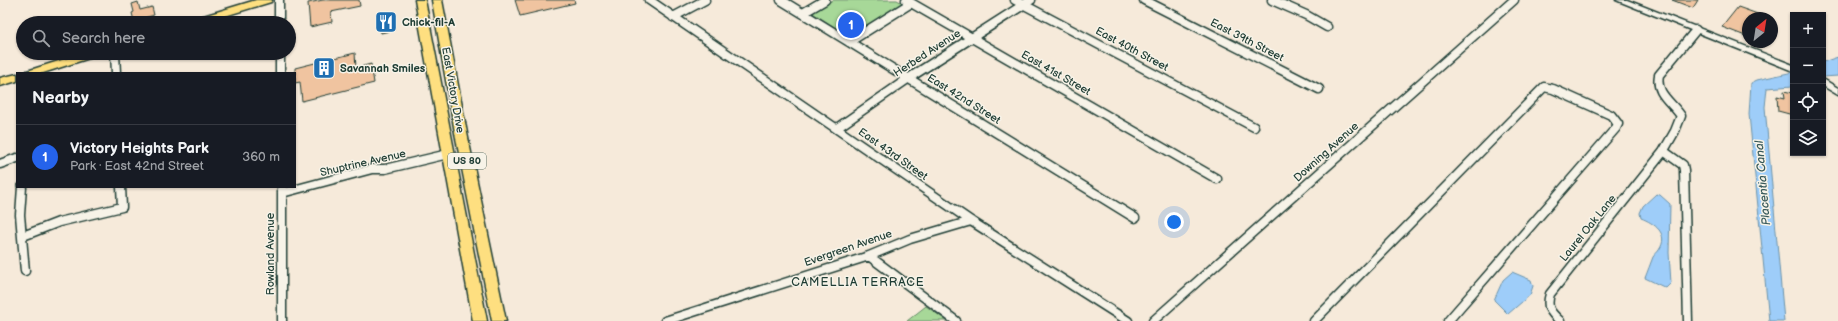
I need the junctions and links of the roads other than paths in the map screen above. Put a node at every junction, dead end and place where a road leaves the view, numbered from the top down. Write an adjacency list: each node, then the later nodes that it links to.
1 (267, 0): 18 (main road)
2 (279, 0): 19 (street)
3 (420, 0): 41 (main road, East Victory Drive / US 80)
4 (437, 0): 51 (main road, East Victory Drive / US 80)
5 (648, 0): 20 (street, East 43rd Street)
6 (705, 0): 20 (street)
7 (781, 0): 17 (street, East 42nd Street)
8 (825, 0): 17 (street)
9 (1015, 0): 16 (street, East 40th Street)
10 (1031, 0): 16 (street, Herbed Avenue)
11 (1144, 0): 36 (street, East 39th Street)
12 (1272, 0): 21 (street)
13 (1514, 0): 62 (street, Downing Avenue)
14 (1620, 0): 22 (street)
15 (908, 2): 23 (street, East 41st Street); 24 (street)
16 (1023, 5): 23 (street, Herbed Avenue); 38 (street, East 40th Street)
17 (803, 13): 24 (street, East 42nd Street)
18 (214, 16)
19 (280, 16)
20 (673, 17): 39 (street, East 43rd Street)
21 (1327, 28)
22 (1696, 30): 28 (street); 40 (street, Laurel Oak Lane)
23 (971, 37): 33 (street, Herbed Avenue); 44 (street, East 41st Street)
24 (849, 42): 33 (street, East 42nd Street)
25 (72, 60): 29 (main road)
26 (115, 60): 30 (street)
27 (280, 60): 31 (street)
28 (1790, 66)
29 (33, 72)
30 (116, 72)
31 (280, 72)
32 (16, 77): 34 (main road)
33 (909, 78): 39 (street, Herbed Avenue); 49 (street, East 42nd Street)
34 (0, 82)
35 (1826, 84): 37 (street)
36 (1319, 89)
37 (1838, 91)
38 (1254, 126)
39 (837, 128): 50 (street, East 43rd Street)
40 (1665, 152): 65 (street, Laurel Oak Lane); 66 (street)
41 (448, 154): 45 (street, Shuptrine Avenue); 53 (main road, East Victory Drive / US 80)
42 (16, 158): 43 (street)
43 (0, 164)
44 (1217, 179)
45 (296, 187)
46 (22, 188): 52 (street)
47 (121, 188): 52 (street)
48 (282, 190): 56 (street, Rowland Avenue)
49 (1135, 218)
50 (971, 221): 54 (street, Evergreen Avenue); 61 (street, East 43rd Street)
51 (483, 234): 53 (main road); 58 (main road, East Victory Drive / US 80)
52 (23, 236): 55 (street)
53 (466, 239): 57 (main road, East Victory Drive / US 80)
54 (869, 256): 59 (street, Evergreen Avenue); 60 (street)
55 (25, 271)
56 (282, 321)
57 (480, 321)
58 (499, 321)
59 (665, 321)
60 (956, 321)
61 (1128, 321)
62 (1152, 321)
63 (1314, 321): 64 (street)
64 (1448, 321)
65 (1560, 321)
66 (1688, 321)

